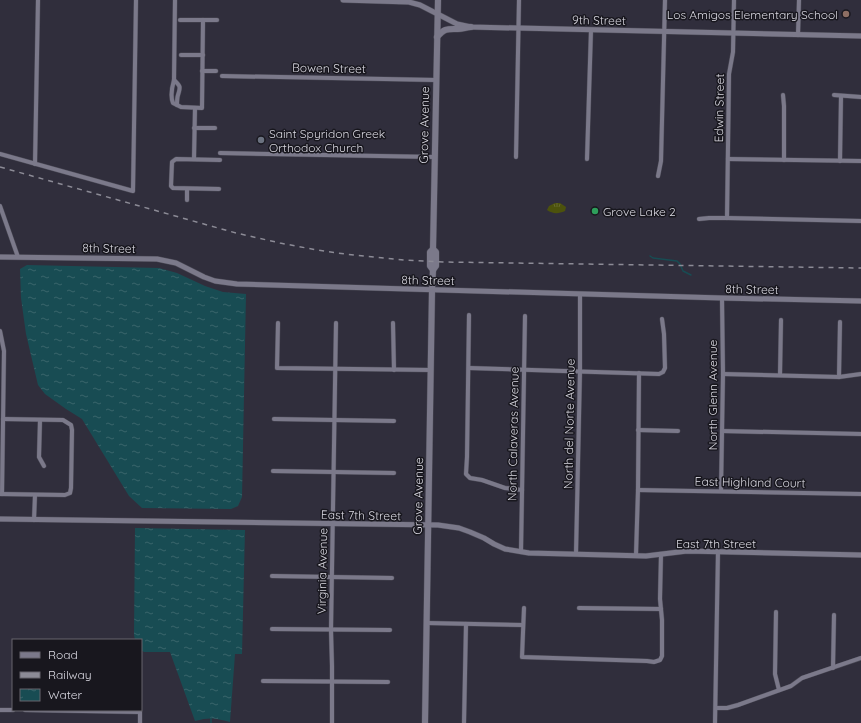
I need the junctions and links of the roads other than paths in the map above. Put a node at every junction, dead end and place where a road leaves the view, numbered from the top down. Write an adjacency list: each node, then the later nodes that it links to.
1 (38, 0): 51 (street)
2 (136, 0): 51 (street)
3 (175, 0): 28 (street)
4 (343, 0): 10 (street, 9th Street)
5 (438, 0): 11 (main road, Grove Avenue)
6 (519, 0): 16 (street)
7 (665, 0): 18 (street)
8 (734, 0): 19 (street, Edwin Street)
9 (799, 0): 20 (street)
10 (403, 1): 11 (street, 9th Street)
11 (438, 14): 15 (street, 9th Street); 21 (main road, Grove Avenue)
12 (180, 20): 13 (street)
13 (203, 20): 14 (street); 24 (street)
14 (217, 20)
15 (471, 27): 16 (street, 9th Street); 21 (main road)
16 (519, 28): 17 (street, 9th Street); 43 (street)
17 (592, 30): 18 (street, 9th Street); 46 (street)
18 (664, 31): 19 (street, 9th Street); 52 (street)
19 (734, 33): 20 (street, 9th Street); 44 (street, Edwin Street)
20 (798, 35): 22 (street, 9th Street)
21 (437, 36): 29 (main road, Grove Avenue)
22 (861, 36)
23 (181, 55): 24 (street)
24 (203, 55): 25 (street)
25 (202, 71): 26 (street); 37 (street)
26 (216, 71)
27 (222, 76): 29 (street, Bowen Street)
28 (174, 80): 30 (street); 31 (street)
29 (436, 80): 42 (main road, Grove Avenue)
30 (172, 93): 31 (street); 36 (street)
31 (178, 95): 36 (street)
32 (783, 95): 48 (street)
33 (834, 95): 34 (street)
34 (841, 96): 35 (street); 49 (street)
35 (861, 97)
36 (177, 105): 37 (street)
37 (195, 108): 38 (street)
38 (194, 128): 39 (street); 45 (street)
39 (215, 128)
40 (220, 153): 42 (street)
41 (0, 154): 51 (street)
42 (435, 157): 62 (main road, Grove Avenue)
43 (516, 157)
44 (728, 158): 48 (street); 57 (street, Edwin Street)
45 (194, 159): 47 (street); 53 (street)
46 (587, 159)
47 (220, 160)
48 (784, 160): 49 (street)
49 (840, 161): 50 (street)
50 (861, 161)
51 (35, 164)
52 (658, 176)
53 (187, 189): 54 (street); 55 (street)
54 (219, 189)
55 (187, 200)
56 (0, 206): 61 (street)
57 (727, 218): 58 (street); 59 (street)
58 (699, 219)
59 (861, 221)
60 (0, 257): 61 (street, 8th Street)
61 (18, 257): 62 (street, 8th Street)
62 (432, 290): 63 (street, 8th Street); 79 (main road, Grove Avenue)
63 (580, 294): 64 (street, 8th Street); 80 (street, North del Norte Avenue)
64 (722, 298): 65 (street, 8th Street); 82 (street, North Glenn Avenue)
65 (861, 301)
66 (469, 315): 75 (street)
67 (525, 316): 77 (street, North Calaveras Avenue)
68 (662, 319): 81 (street)
69 (781, 320): 84 (street)
70 (840, 322): 85 (street)
71 (278, 323): 76 (street)
72 (336, 323): 76 (street, Virginia Avenue)
73 (393, 323): 78 (street)
74 (0, 331): 86 (street)
75 (469, 368): 77 (street); 99 (street)
76 (336, 369): 78 (street); 89 (street, Virginia Avenue)
77 (524, 369): 80 (street); 99 (street, North Calaveras Avenue)
78 (394, 370): 79 (street)
79 (431, 370): 108 (main road, Grove Avenue)
80 (580, 372): 81 (street); 111 (street, North del Norte Avenue)
81 (639, 373): 91 (street)
82 (723, 374): 84 (street); 93 (street, North Glenn Avenue)
83 (861, 374): 85 (street)
84 (780, 375): 85 (street)
85 (839, 377)
86 (3, 419): 88 (street); 102 (street)
87 (274, 419): 89 (street)
88 (40, 420): 95 (street); 103 (street)
89 (334, 420): 90 (street); 97 (street, Virginia Avenue)
90 (394, 421)
91 (638, 430): 92 (street); 100 (street)
92 (678, 431)
93 (722, 431): 94 (street); 101 (street, North Glenn Avenue)
94 (861, 434)
95 (44, 466)
96 (273, 471): 97 (street)
97 (334, 472): 98 (street); 107 (street, Virginia Avenue)
98 (394, 473)
99 (522, 490): 110 (street, North Calaveras Avenue)
100 (638, 490): 101 (street, East Highland Court); 113 (street)
101 (721, 492): 104 (street, East Highland Court)
102 (1, 494): 103 (street)
103 (35, 494): 106 (street)
104 (861, 494)
105 (0, 519): 106 (street, East 7th Street)
106 (34, 520): 107 (street, East 7th Street)
107 (333, 524): 108 (street, East 7th Street); 116 (street, Virginia Avenue)
108 (429, 525): 110 (street, East 7th Street); 123 (main road, Grove Avenue)
109 (718, 551): 112 (street, East 7th Street); 114 (street, East 7th Street); 135 (street)
110 (521, 552): 111 (street, East 7th Street)
111 (576, 554): 113 (street, East 7th Street)
112 (661, 554): 113 (street, East 7th Street); 120 (street)
113 (636, 555)
114 (861, 555)
115 (272, 576): 116 (street)
116 (332, 577): 117 (street); 127 (street, Virginia Avenue)
117 (392, 578)
118 (524, 608): 125 (street)
119 (579, 608): 120 (street)
120 (661, 609): 125 (street)
121 (776, 612): 134 (street)
122 (834, 615): 130 (street)
123 (427, 623): 124 (street); 141 (main road, Grove Avenue)
124 (466, 624): 125 (street); 142 (street)
125 (522, 625)
126 (272, 629): 127 (street)
127 (331, 630): 128 (street); 132 (street, Virginia Avenue)
128 (390, 630)
129 (861, 658): 130 (street)
130 (833, 668): 134 (street)
131 (263, 681): 132 (street)
132 (332, 682): 133 (street); 140 (street, Virginia Avenue)
133 (388, 682)
134 (778, 690): 135 (street)
135 (716, 708): 143 (street)
136 (0, 710): 137 (street)
137 (12, 710)
138 (83, 711): 139 (street)
139 (140, 723)
140 (332, 723)
141 (425, 723)
142 (464, 723)
143 (715, 723)

